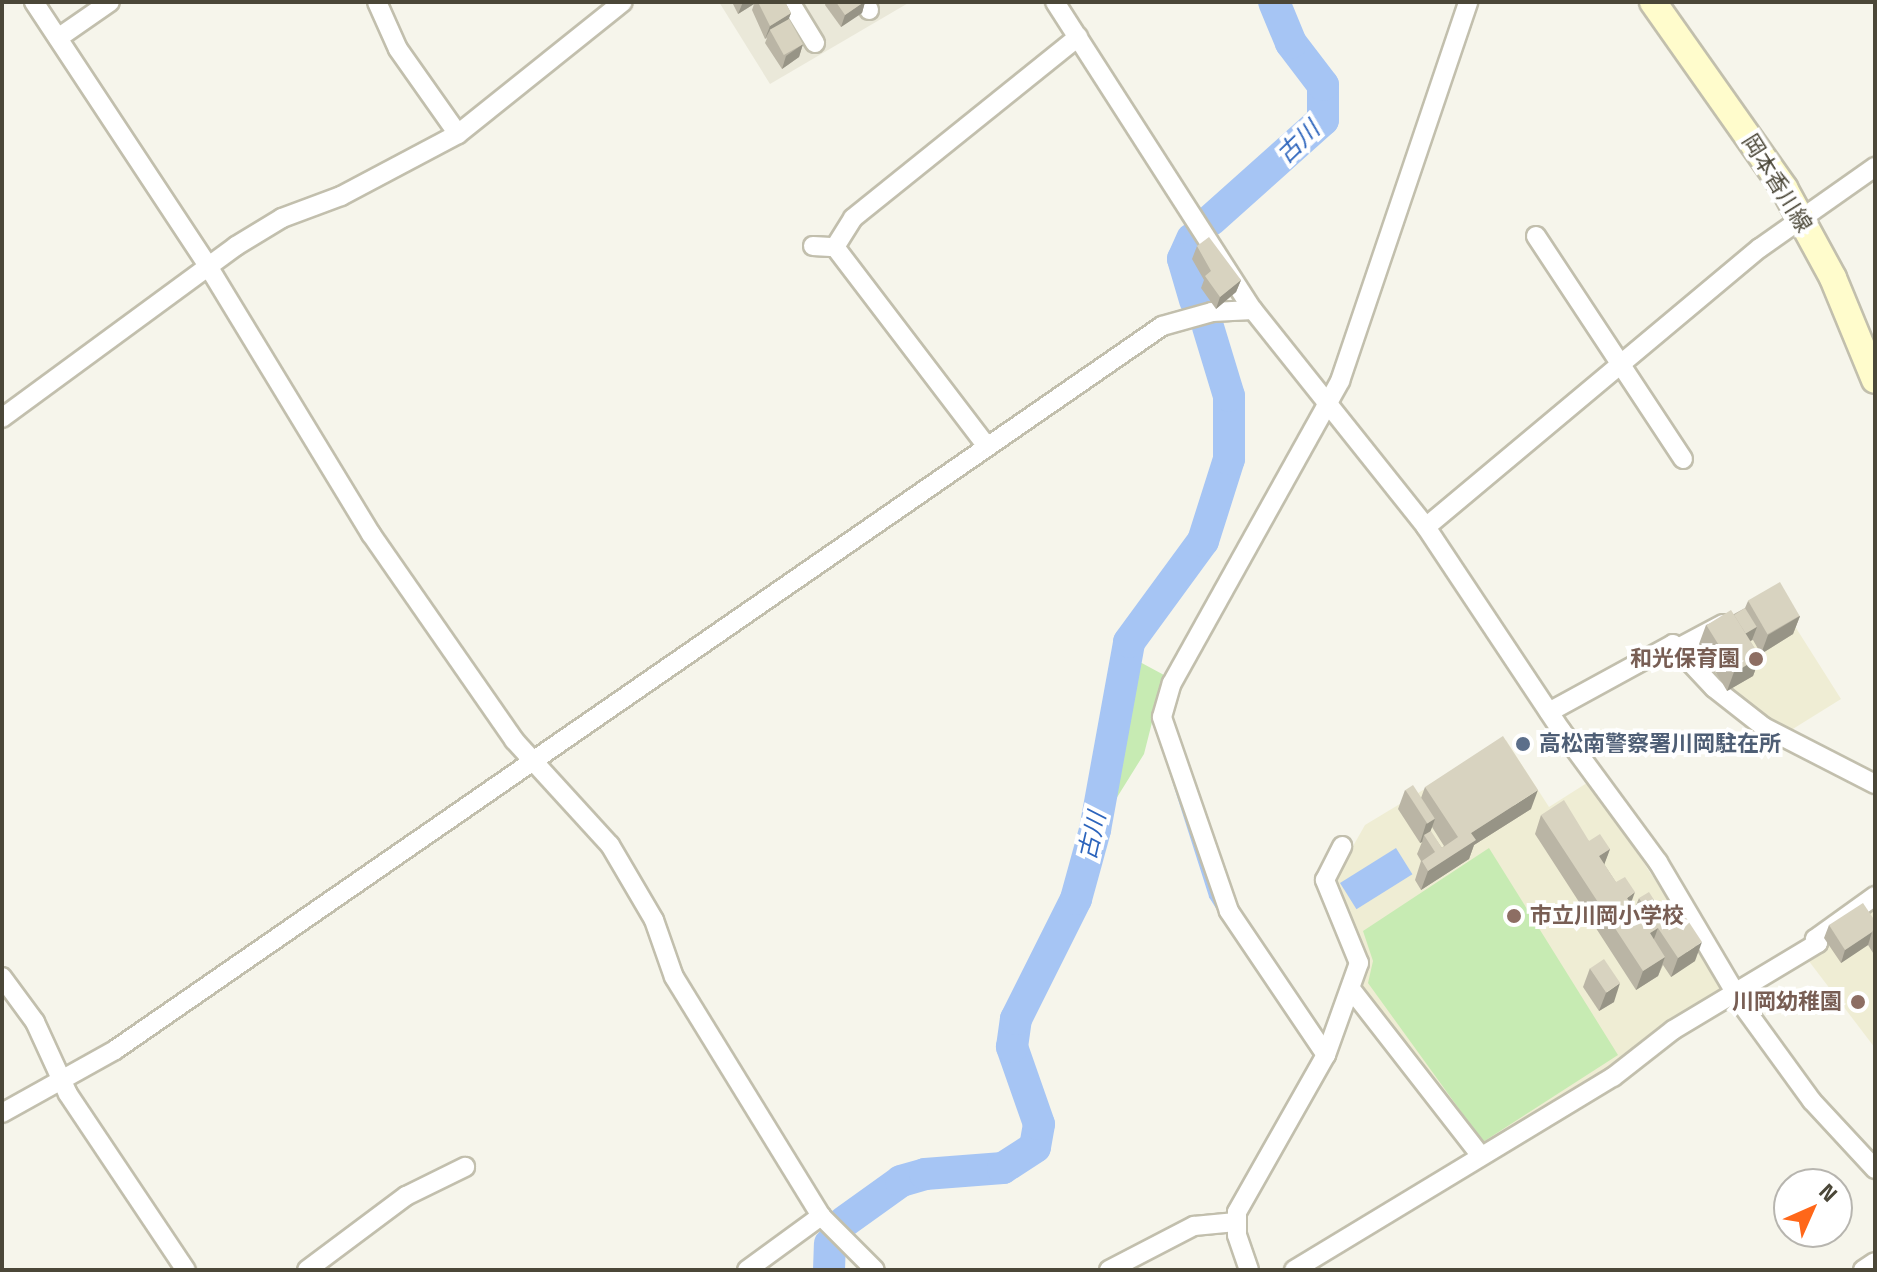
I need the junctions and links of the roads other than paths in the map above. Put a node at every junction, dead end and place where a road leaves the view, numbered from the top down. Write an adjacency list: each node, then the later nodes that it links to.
1 (34, 2): 10 (street)
2 (110, 2): 10 (street)
3 (377, 2): 12 (street)
4 (623, 2): 12 (street)
5 (1055, 2): 9 (street)
6 (1468, 2): 22 (street)
7 (1653, 2): 14 (main road, 岡本香川線)
8 (798, 5): 11 (street)
9 (1078, 37): 17 (street); 19 (street)
10 (58, 38): 18 (street)
11 (815, 43)
12 (458, 134): 18 (street)
13 (1875, 167): 14 (street)
14 (1801, 218): 20 (street); 21 (main road, 岡本香川線)
15 (1536, 236): 20 (street)
16 (813, 246): 17 (street)
17 (835, 247): 24 (street)
18 (208, 266): 23 (street); 30 (street)
19 (1253, 310): 22 (street); 24 (street)
20 (1621, 364): 25 (street); 26 (street)
21 (1875, 380)
22 (1328, 406): 26 (street); 37 (street)
23 (2, 418)
24 (986, 445): 30 (street)
25 (1683, 459)
26 (1426, 527): 29 (street)
27 (1736, 617): 28 (street)
28 (1680, 647): 29 (street); 31 (street)
29 (1549, 712): 36 (street)
30 (529, 759): 38 (street); 43 (street)
31 (1875, 784)
32 (1342, 846): 35 (street)
33 (1875, 896): 36 (street)
34 (2, 977): 38 (street)
35 (1351, 989): 37 (street); 40 (street)
36 (1737, 995): 40 (street); 42 (street)
37 (1326, 1055): 44 (street)
38 (61, 1076): 39 (street); 46 (street)
39 (2, 1113)
40 (1480, 1155): 52 (street)
41 (465, 1167): 47 (street)
42 (1875, 1169)
43 (821, 1216): 48 (street); 49 (street)
44 (1236, 1222): 50 (street); 51 (street)
45 (1875, 1262): 53 (street)
46 (186, 1270)
47 (307, 1270)
48 (747, 1270)
49 (875, 1270)
50 (1109, 1270)
51 (1249, 1270)
52 (1294, 1270)
53 (1863, 1270)

